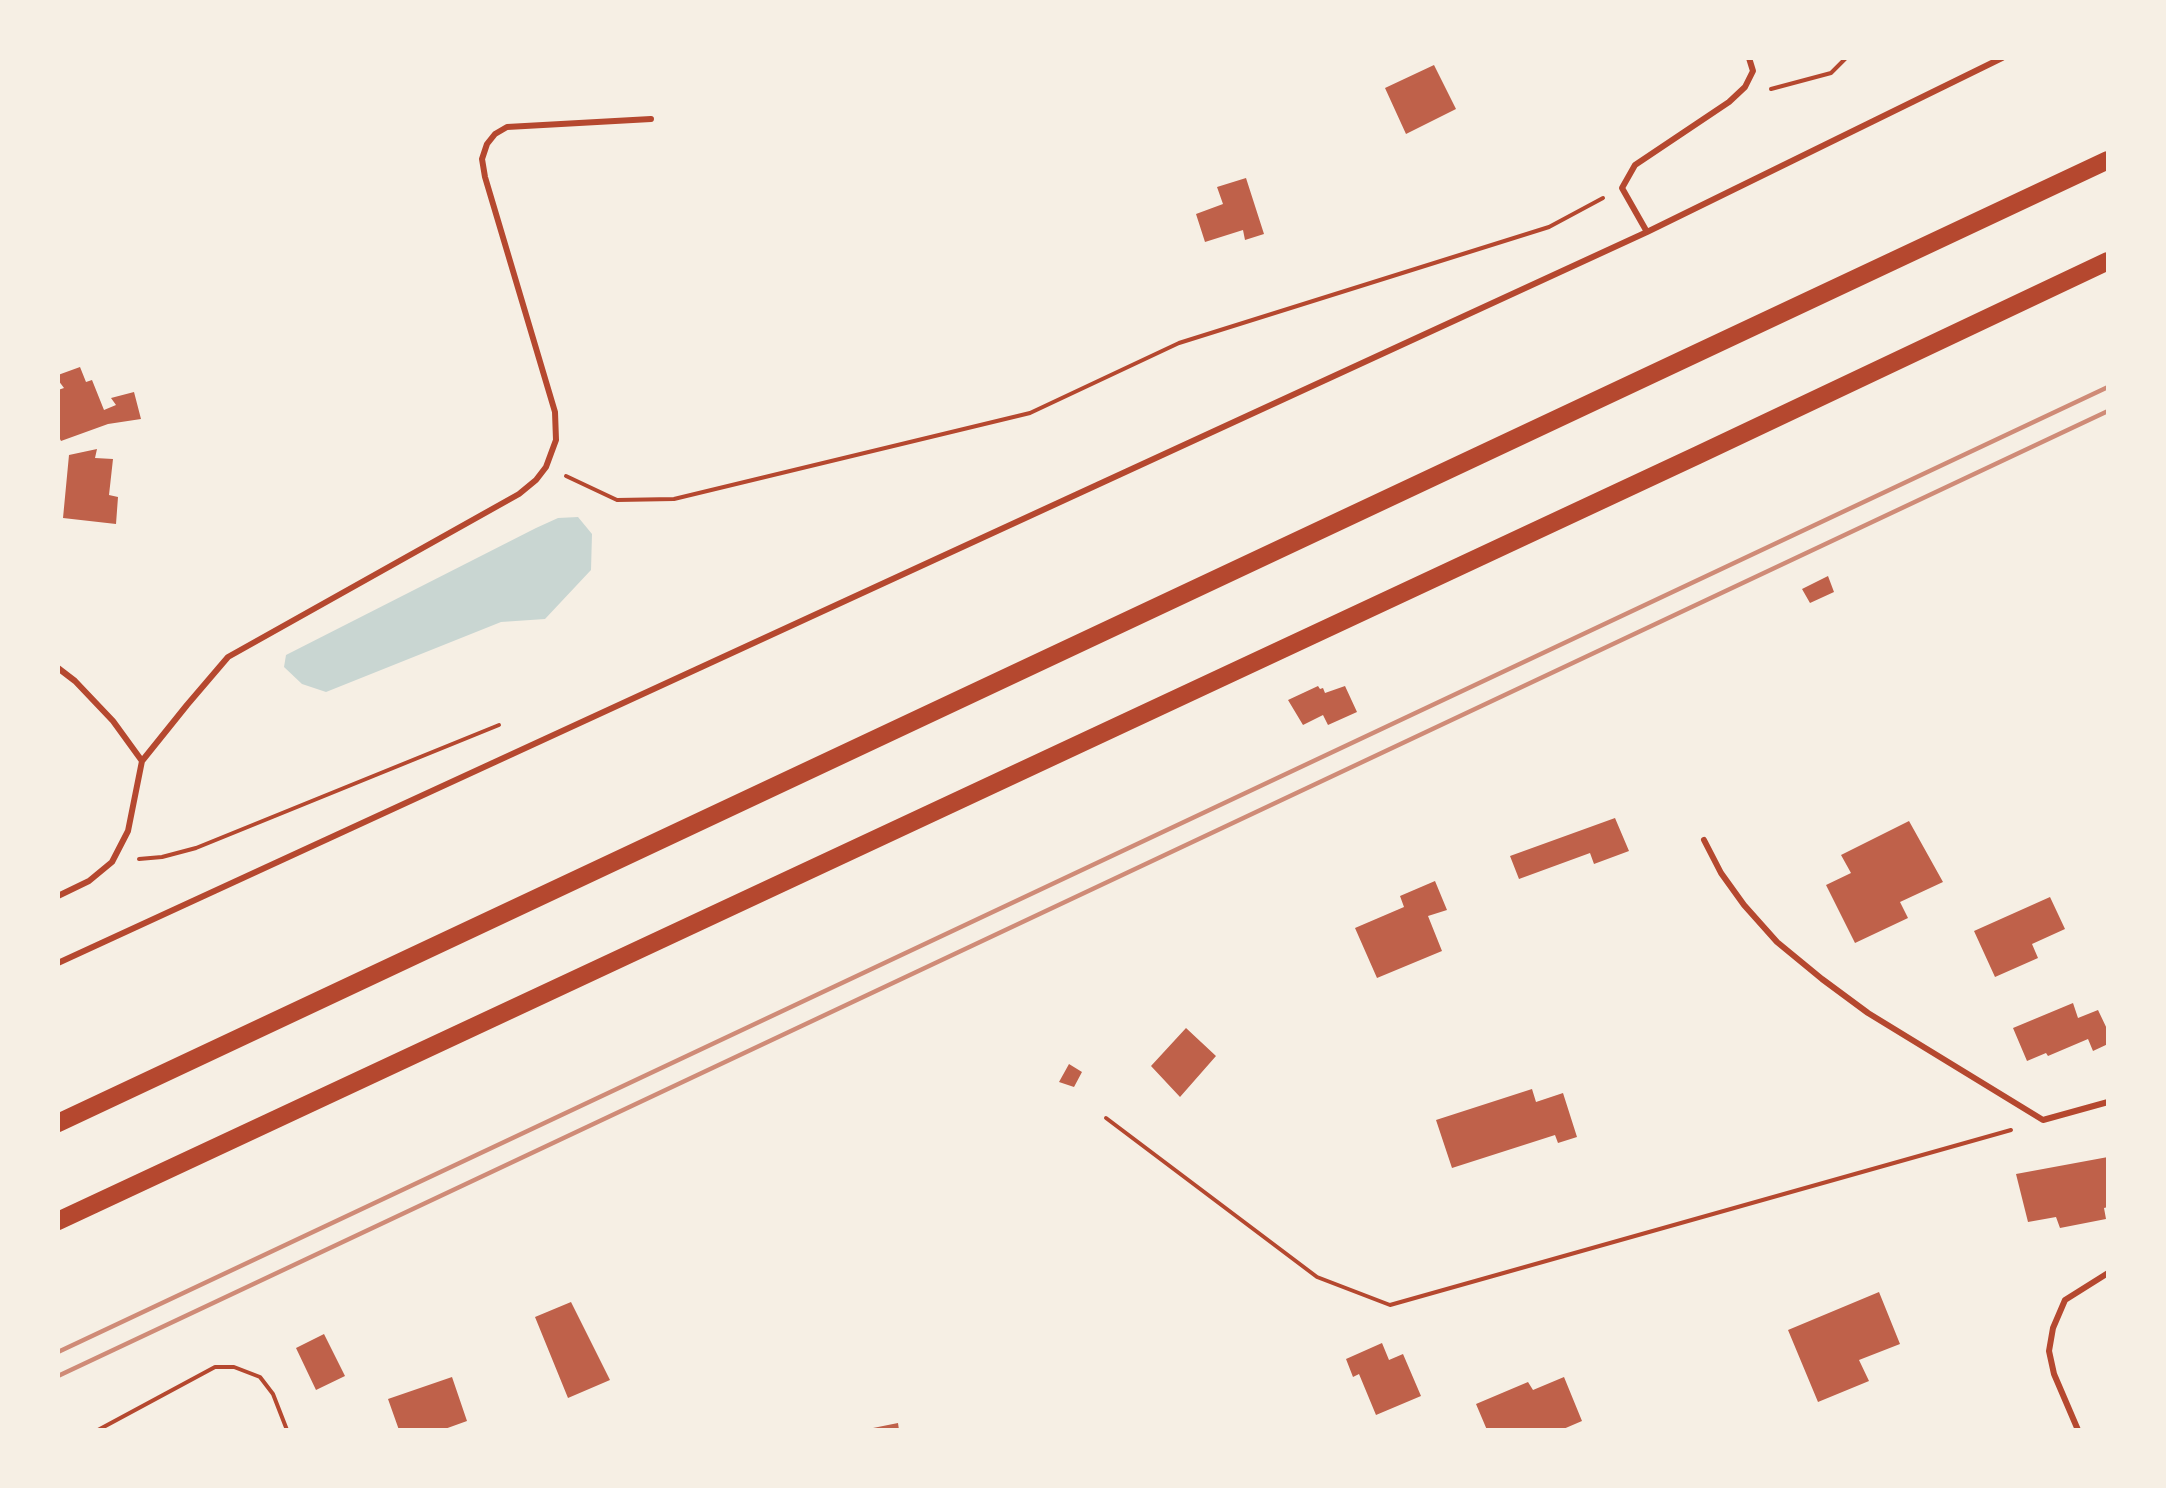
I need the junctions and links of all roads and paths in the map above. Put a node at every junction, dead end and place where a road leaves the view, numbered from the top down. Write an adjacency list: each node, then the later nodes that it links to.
1 (1749, 58): 4 (street)
2 (1846, 58): 4 (path)
3 (2002, 58): 8 (street)
4 (1745, 87): 7 (street)
5 (651, 119): 10 (street)
6 (2108, 160): 21 (highway)
7 (1622, 188): 8 (street); 10 (path)
8 (1647, 232): 17 (street)
9 (2108, 261): 22 (highway)
10 (546, 467): 13 (street)
11 (58, 668): 13 (street)
12 (499, 724): 15 (path)
13 (142, 761): 15 (street)
14 (1704, 840): 20 (street)
15 (112, 862): 16 (street)
16 (58, 896)
17 (58, 963)
18 (2108, 1102): 20 (street)
19 (1106, 1118): 20 (path)
20 (2043, 1120)
21 (58, 1123)
22 (58, 1221)
23 (2108, 1273): 26 (street)
24 (98, 1430): 25 (path)
25 (287, 1430)
26 (2078, 1430)

